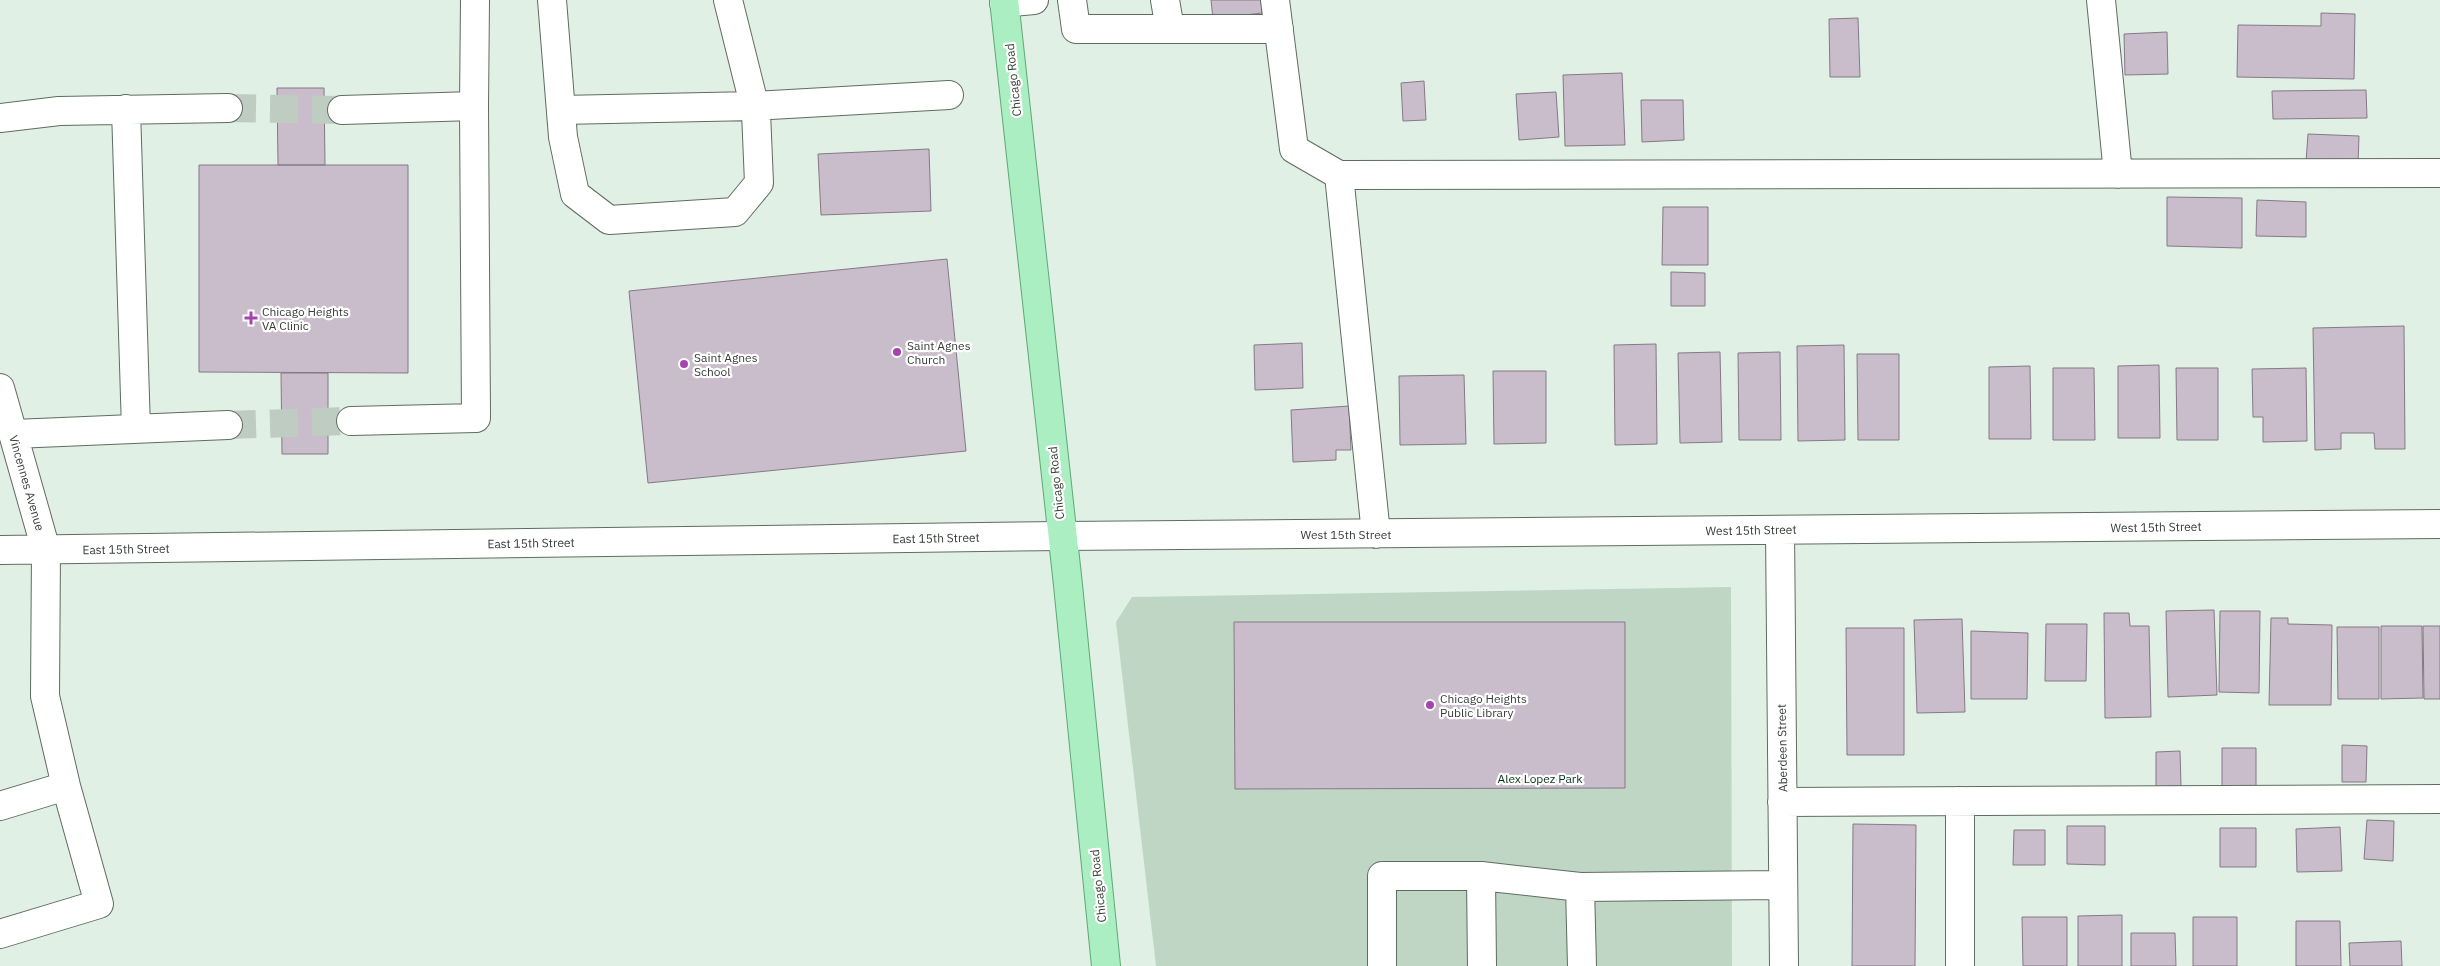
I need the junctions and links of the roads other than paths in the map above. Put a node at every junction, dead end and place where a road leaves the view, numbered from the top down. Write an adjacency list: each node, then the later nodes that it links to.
1 (474, 0): 13 (street)
2 (552, 0): 18 (street)
3 (728, 0): 14 (street)
4 (1034, 0): 9 (street)
5 (1072, 0): 10 (street)
6 (1165, 0): 10 (street)
7 (1275, 0): 11 (street)
8 (2101, 0): 21 (street)
9 (1004, 1): 31 (main road, Chicago Road)
10 (1170, 29): 11 (street)
11 (1279, 29): 22 (street)
12 (949, 95): 14 (street)
13 (474, 106): 17 (street); 24 (street)
14 (754, 106): 18 (street); 18 (street)
15 (228, 108): 16 (street)
16 (126, 109): 19 (street); 26 (street)
17 (342, 110)
18 (561, 110)
19 (0, 118)
20 (2440, 173): 21 (street)
21 (2118, 174): 22 (street)
22 (1339, 176): 30 (street)
23 (2, 400): 27 (street, Vincennes Avenue)
24 (350, 421)
25 (228, 425): 26 (street)
26 (136, 429): 27 (street)
27 (14, 434): 33 (street, Vincennes Avenue)
28 (2440, 524): 29 (street, West 15th Street)
29 (1780, 530): 30 (street, West 15th Street); 37 (street, Aberdeen Street)
30 (1376, 534): 31 (street, West 15th Street)
31 (1062, 536): 33 (street, East 15th Street); 43 (main road, Chicago Road)
32 (0, 550): 33 (street, East 15th Street)
33 (46, 550): 34 (street, Vincennes Avenue)
34 (66, 786): 38 (street); 42 (street, Vincennes Avenue)
35 (2440, 799): 36 (street)
36 (1960, 801): 37 (street); 48 (street)
37 (1782, 802): 40 (street, Aberdeen Street)
38 (0, 806)
39 (1481, 876): 41 (street); 44 (street); 45 (street)
40 (1783, 885): 41 (street); 47 (street, Aberdeen Street)
41 (1580, 887): 46 (street)
42 (0, 934)
43 (1106, 966)
44 (1382, 966)
45 (1482, 966)
46 (1582, 966)
47 (1784, 966)
48 (1960, 966)

